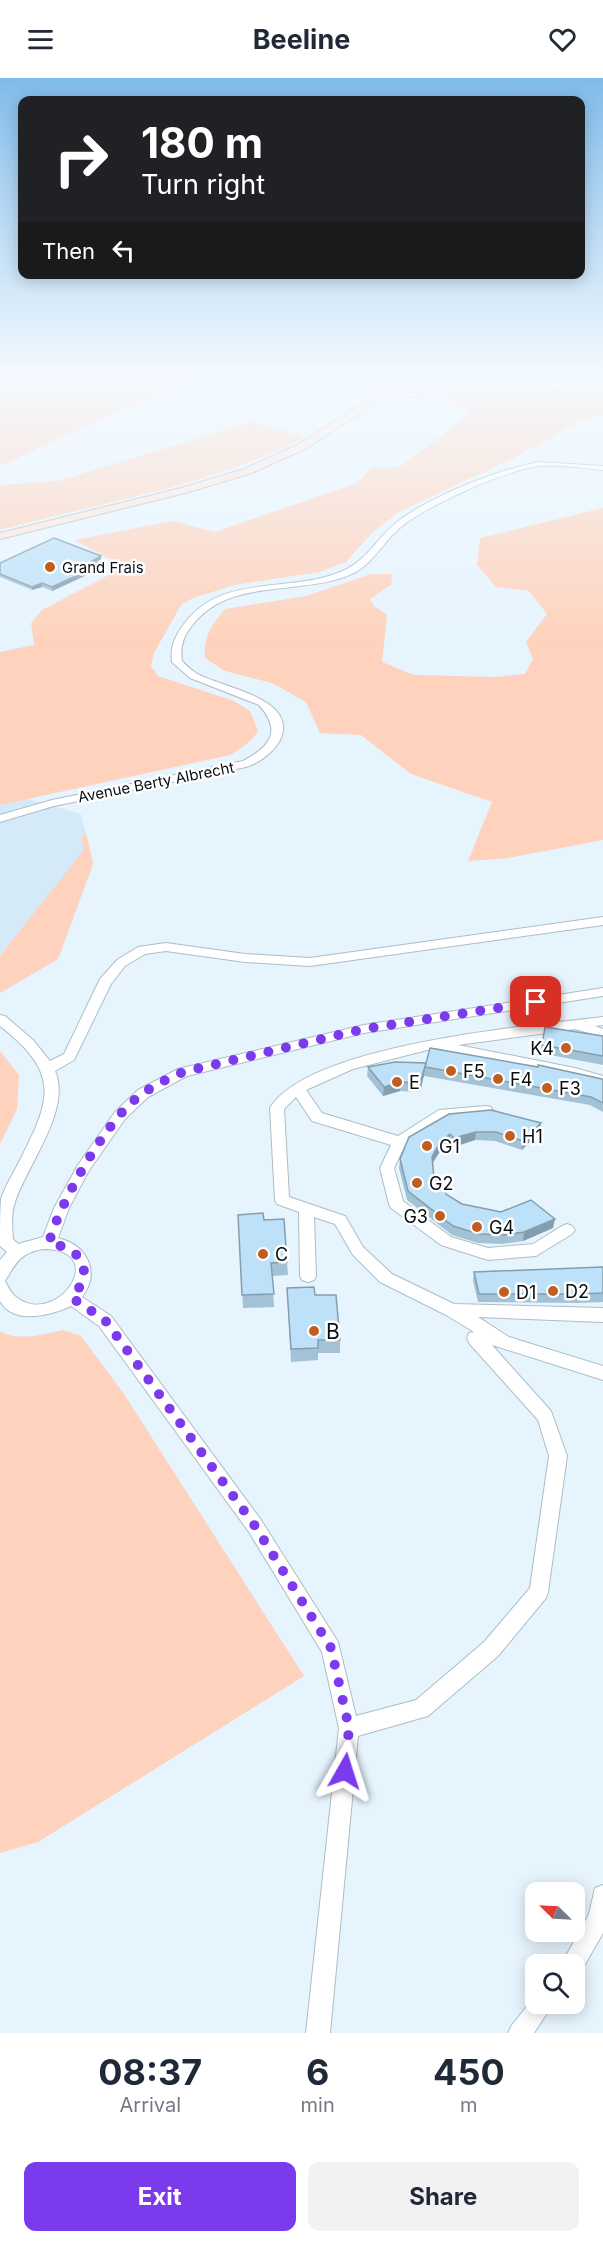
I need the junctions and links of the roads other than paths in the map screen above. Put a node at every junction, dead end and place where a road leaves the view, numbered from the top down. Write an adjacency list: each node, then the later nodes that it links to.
1 (267, 462): 3 (main road)
2 (603, 468): 4 (street, Avenue Berty Albrecht)
3 (0, 536)
4 (2, 816)
5 (603, 921): 12 (street)
6 (603, 992): 19 (street)
7 (0, 1019): 12 (street)
8 (603, 1021): 9 (street)
9 (569, 1025): 10 (street); 11 (street)
10 (603, 1033)
11 (430, 1044): 13 (street); 14 (street)
12 (47, 1069): 20 (street)
13 (603, 1081)
14 (297, 1088): 16 (street); 17 (street)
15 (499, 1114): 16 (street)
16 (400, 1142): 18 (street)
17 (306, 1210): 21 (street); 25 (street)
18 (567, 1230)
19 (49, 1243): 20 (street); 24 (street)
20 (17, 1253): 22 (street)
21 (308, 1276)
22 (0, 1277)
23 (0, 1286): 24 (street)
24 (72, 1298): 29 (street)
25 (452, 1310): 26 (street); 27 (street)
26 (603, 1315)
27 (502, 1340): 28 (street); 29 (street)
28 (601, 1371)
29 (349, 1728): 33 (street)
30 (603, 1896): 31 (street)
31 (578, 1954)
32 (534, 2014): 34 (street)
33 (318, 2033)
34 (520, 2033)

